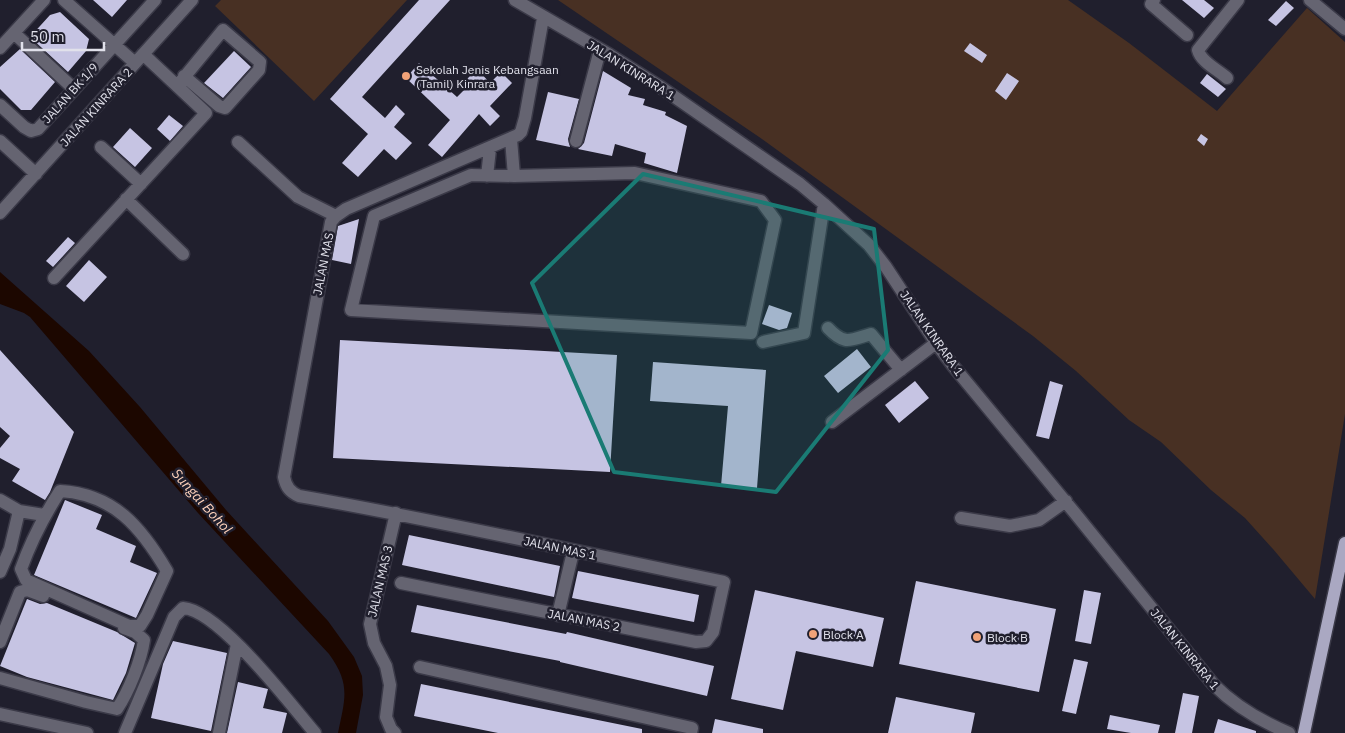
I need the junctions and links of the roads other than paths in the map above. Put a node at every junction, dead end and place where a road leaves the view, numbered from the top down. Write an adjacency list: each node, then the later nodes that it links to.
1 (44, 0): 11 (street)
2 (64, 0): 13 (street)
3 (155, 0): 13 (street, JALAN BK 1/9)
4 (192, 0): 16 (street, JALAN KINRARA 2)
5 (515, 0): 9 (street, JALAN KINRARA 1)
6 (1154, 0): 12 (street)
7 (1238, 0): 17 (street)
8 (1310, 0): 10 (street)
9 (543, 18): 15 (street, JALAN KINRARA 1); 21 (street, JALAN MAS)
10 (1345, 29)
11 (14, 33): 14 (street); 19 (street)
12 (1187, 35)
13 (114, 44): 16 (street); 19 (street, JALAN BK 1/9)
14 (0, 48)
15 (600, 50): 22 (street); 32 (street, JALAN KINRARA 1)
16 (139, 59): 18 (street); 27 (street, JALAN KINRARA 2)
17 (1227, 78)
18 (180, 81): 18 (street); 30 (street)
19 (74, 89): 20 (street, JALAN BK 1/9)
20 (0, 105)
21 (511, 139): 26 (street, JALAN MAS); 29 (street)
22 (576, 140)
23 (0, 141): 27 (street)
24 (238, 142): 34 (street)
25 (102, 147): 30 (street)
26 (490, 149): 28 (street); 34 (street, JALAN MAS)
27 (36, 174): 33 (street, JALAN KINRARA 2)
28 (487, 176): 29 (street); 29 (street)
29 (514, 176)
30 (140, 184): 31 (street)
31 (126, 200): 35 (street); 36 (street)
32 (824, 204): 38 (street); 39 (street, JALAN KINRARA 1)
33 (0, 213)
34 (336, 216): 45 (street, JALAN MAS)
35 (183, 254)
36 (54, 278)
37 (828, 328): 40 (street)
38 (764, 342)
39 (936, 343): 40 (street); 43 (street, JALAN KINRARA 1)
40 (901, 370): 41 (street)
41 (832, 422)
42 (0, 500): 44 (street)
43 (1066, 502): 47 (street); 65 (street, JALAN KINRARA 1)
44 (19, 511): 46 (street); 50 (street)
45 (396, 513): 49 (street, JALAN MAS 1); 63 (street, JALAN MAS 3)
46 (44, 515): 46 (street)
47 (961, 518)
48 (1345, 543): 66 (main road)
49 (573, 552): 51 (street, JALAN MAS 1); 53 (street)
50 (0, 572)
51 (724, 582): 53 (street, JALAN MAS 2)
52 (401, 583): 53 (street, JALAN MAS 2)
53 (558, 614)
54 (0, 642): 57 (street)
55 (237, 644): 60 (street); 61 (street); 62 (street)
56 (420, 667): 64 (street)
57 (0, 678)
58 (0, 714): 59 (street)
59 (87, 733)
60 (125, 733)
61 (219, 733)
62 (315, 733)
63 (396, 733)
64 (691, 733)
65 (1289, 733)
66 (1304, 733)

